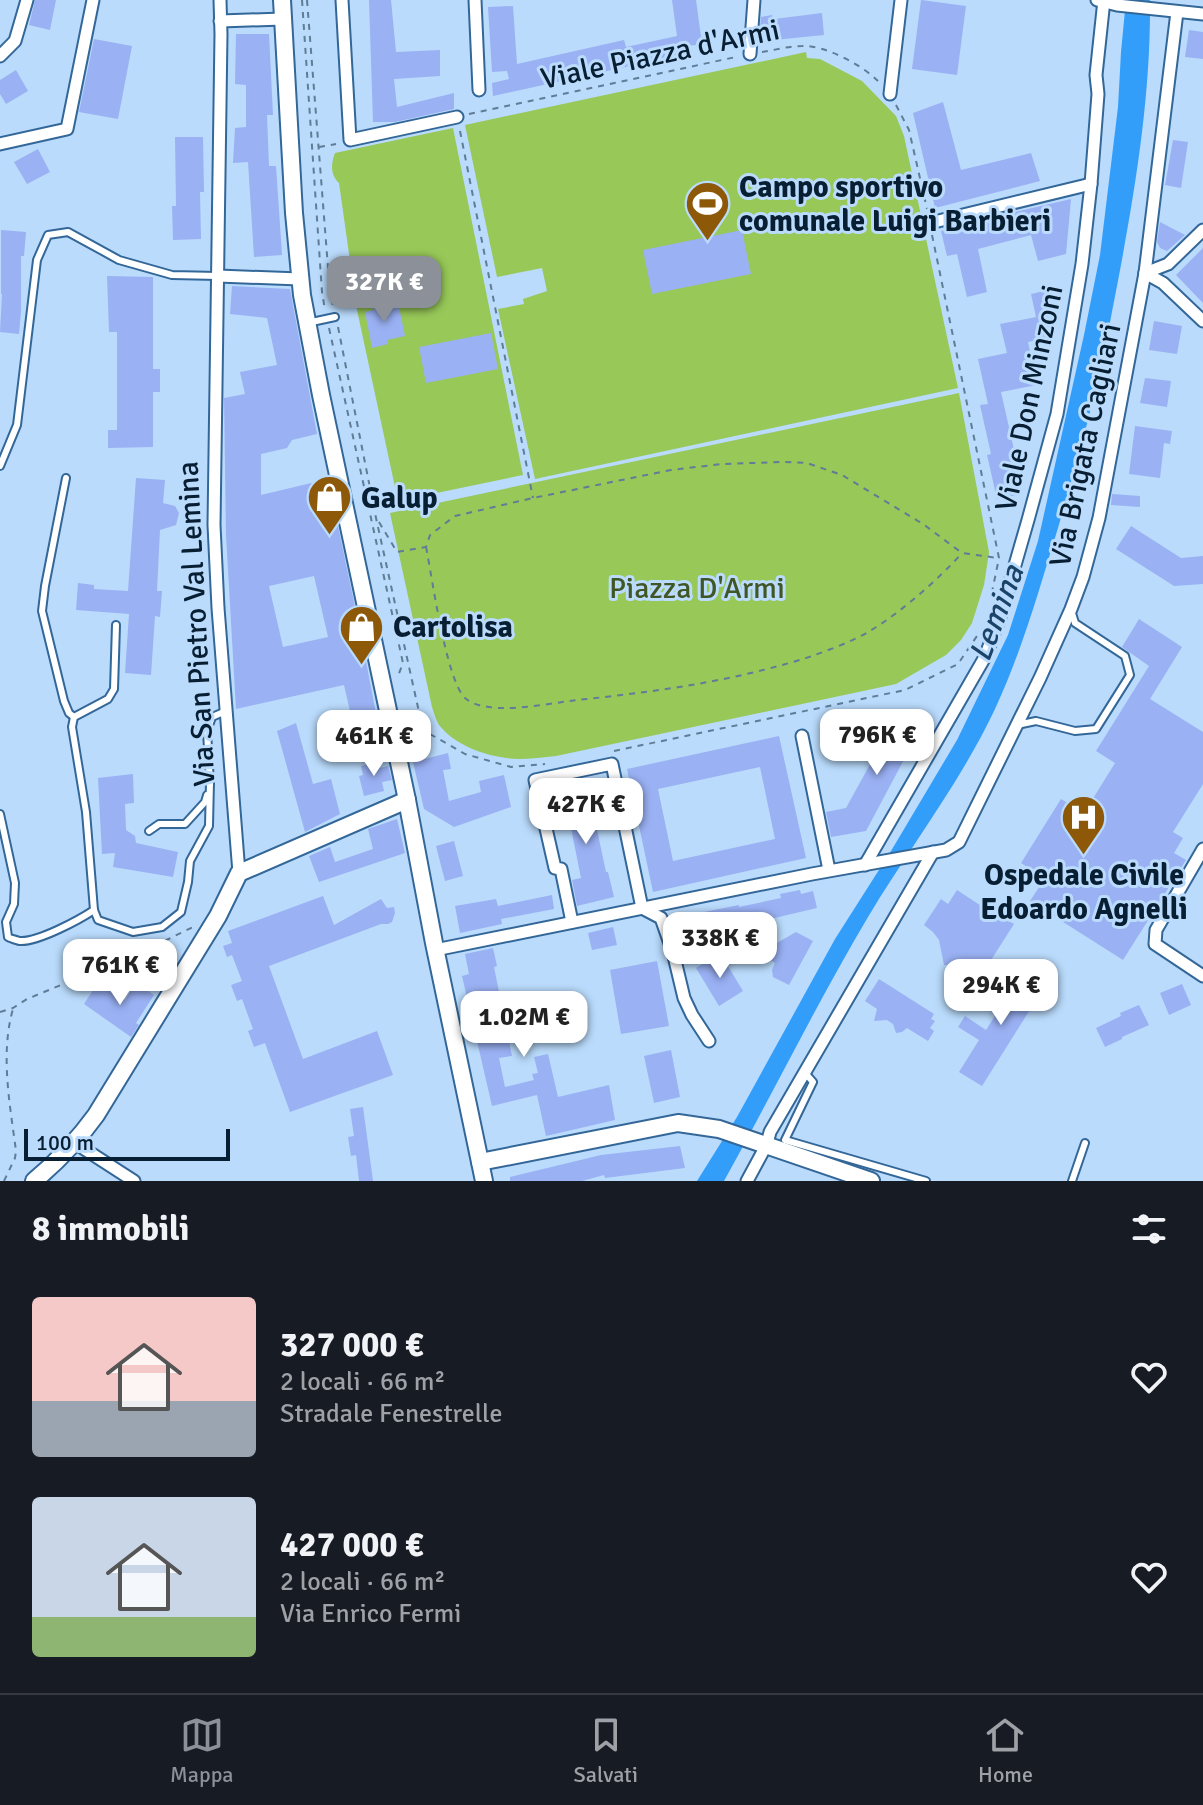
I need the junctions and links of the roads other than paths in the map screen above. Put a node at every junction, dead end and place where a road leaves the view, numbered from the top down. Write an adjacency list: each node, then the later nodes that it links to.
1 (27, 0): 16 (street)
2 (93, 0): 20 (street)
3 (220, 0): 14 (street, Via San Pietro Val Lemina)
4 (282, 0): 13 (main road)
5 (342, 0): 19 (street)
6 (475, 0): 17 (street)
7 (754, 0): 15 (street)
8 (901, 0): 18 (street)
9 (1097, 0): 10 (street)
10 (1104, 0): 11 (street); 21 (street, Viale Don Minzoni)
11 (1177, 12): 12 (street); 24 (street, Via Brigata Cagliari)
12 (1203, 14)
13 (283, 19): 14 (street); 26 (main road)
14 (220, 21): 25 (street, Via San Pietro Val Lemina)
15 (750, 54)
16 (0, 56)
17 (479, 90)
18 (890, 94)
19 (457, 117)
20 (0, 144)
21 (1091, 184): 22 (street); 44 (street, Viale Don Minzoni)
22 (930, 223)
23 (1203, 230): 24 (street)
24 (1145, 273): 28 (street); 32 (street, Via Brigata Cagliari)
25 (218, 276): 26 (street); 30 (lane); 34 (street, Via San Pietro Val Lemina)
26 (300, 279): 29 (main road)
27 (331, 318): 29 (lane)
28 (1203, 321)
29 (307, 323): 39 (main road)
30 (0, 466)
31 (66, 478): 35 (lane)
32 (1071, 609): 36 (street, Via Brigata Cagliari); 36 (lane)
33 (116, 625): 35 (lane)
34 (226, 711): 38 (lane); 46 (street, Via San Pietro Val Lemina)
35 (74, 717): 48 (lane)
36 (1017, 725): 43 (street, Via Brigata Cagliari)
37 (802, 736): 45 (street)
38 (210, 781): 41 (lane); 48 (lane)
39 (407, 800): 46 (main road); 50 (main road)
40 (0, 814): 48 (lane)
41 (149, 831)
42 (1203, 849): 51 (street)
43 (933, 852): 44 (street); 53 (street, Via Brigata Cagliari)
44 (865, 865): 45 (street)
45 (829, 870): 47 (street)
46 (239, 873): 55 (main road)
47 (642, 908): 49 (street); 49 (street); 52 (street)
48 (94, 910)
49 (572, 922): 50 (street)
50 (435, 950): 57 (main road)
51 (1203, 976)
52 (709, 1041)
53 (806, 1074): 54 (street, Via Brigata Cagliari); 63 (lane)
54 (760, 1142): 57 (main road); 61 (street, Via Brigata Cagliari); 62 (main road)
55 (75, 1143): 58 (main road); 59 (street)
56 (1085, 1143): 64 (lane)
57 (480, 1162): 60 (main road)
58 (34, 1181)
59 (134, 1181)
60 (484, 1181)
61 (747, 1181)
62 (871, 1181)
63 (926, 1181)
64 (1072, 1181)

